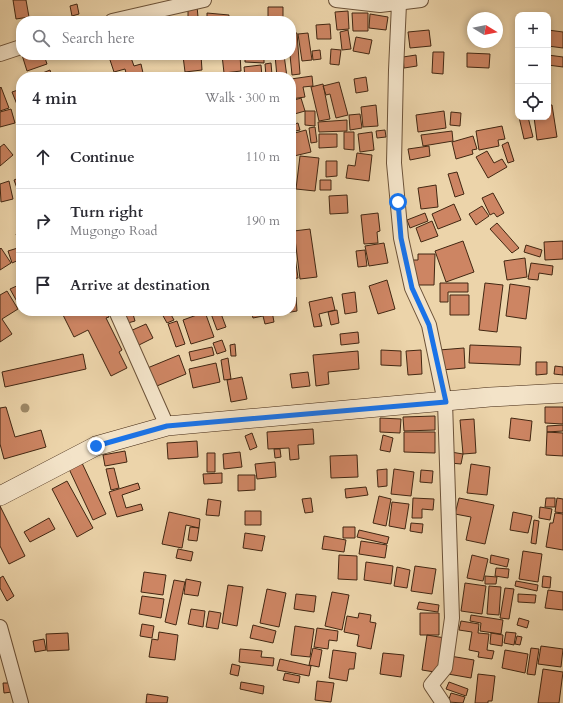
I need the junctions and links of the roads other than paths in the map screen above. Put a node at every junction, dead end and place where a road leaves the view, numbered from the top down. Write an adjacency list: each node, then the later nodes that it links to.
1 (204, 0): 5 (street)
2 (336, 0): 4 (street)
3 (420, 0): 4 (street)
4 (399, 4): 10 (street)
5 (134, 16)
6 (16, 49): 7 (street)
7 (0, 54)
8 (118, 316): 11 (street)
9 (563, 393): 10 (street)
10 (446, 402): 11 (street); 15 (street)
11 (167, 426): 12 (street)
12 (0, 496)
13 (0, 627): 14 (street)
14 (21, 703)
15 (443, 703)

